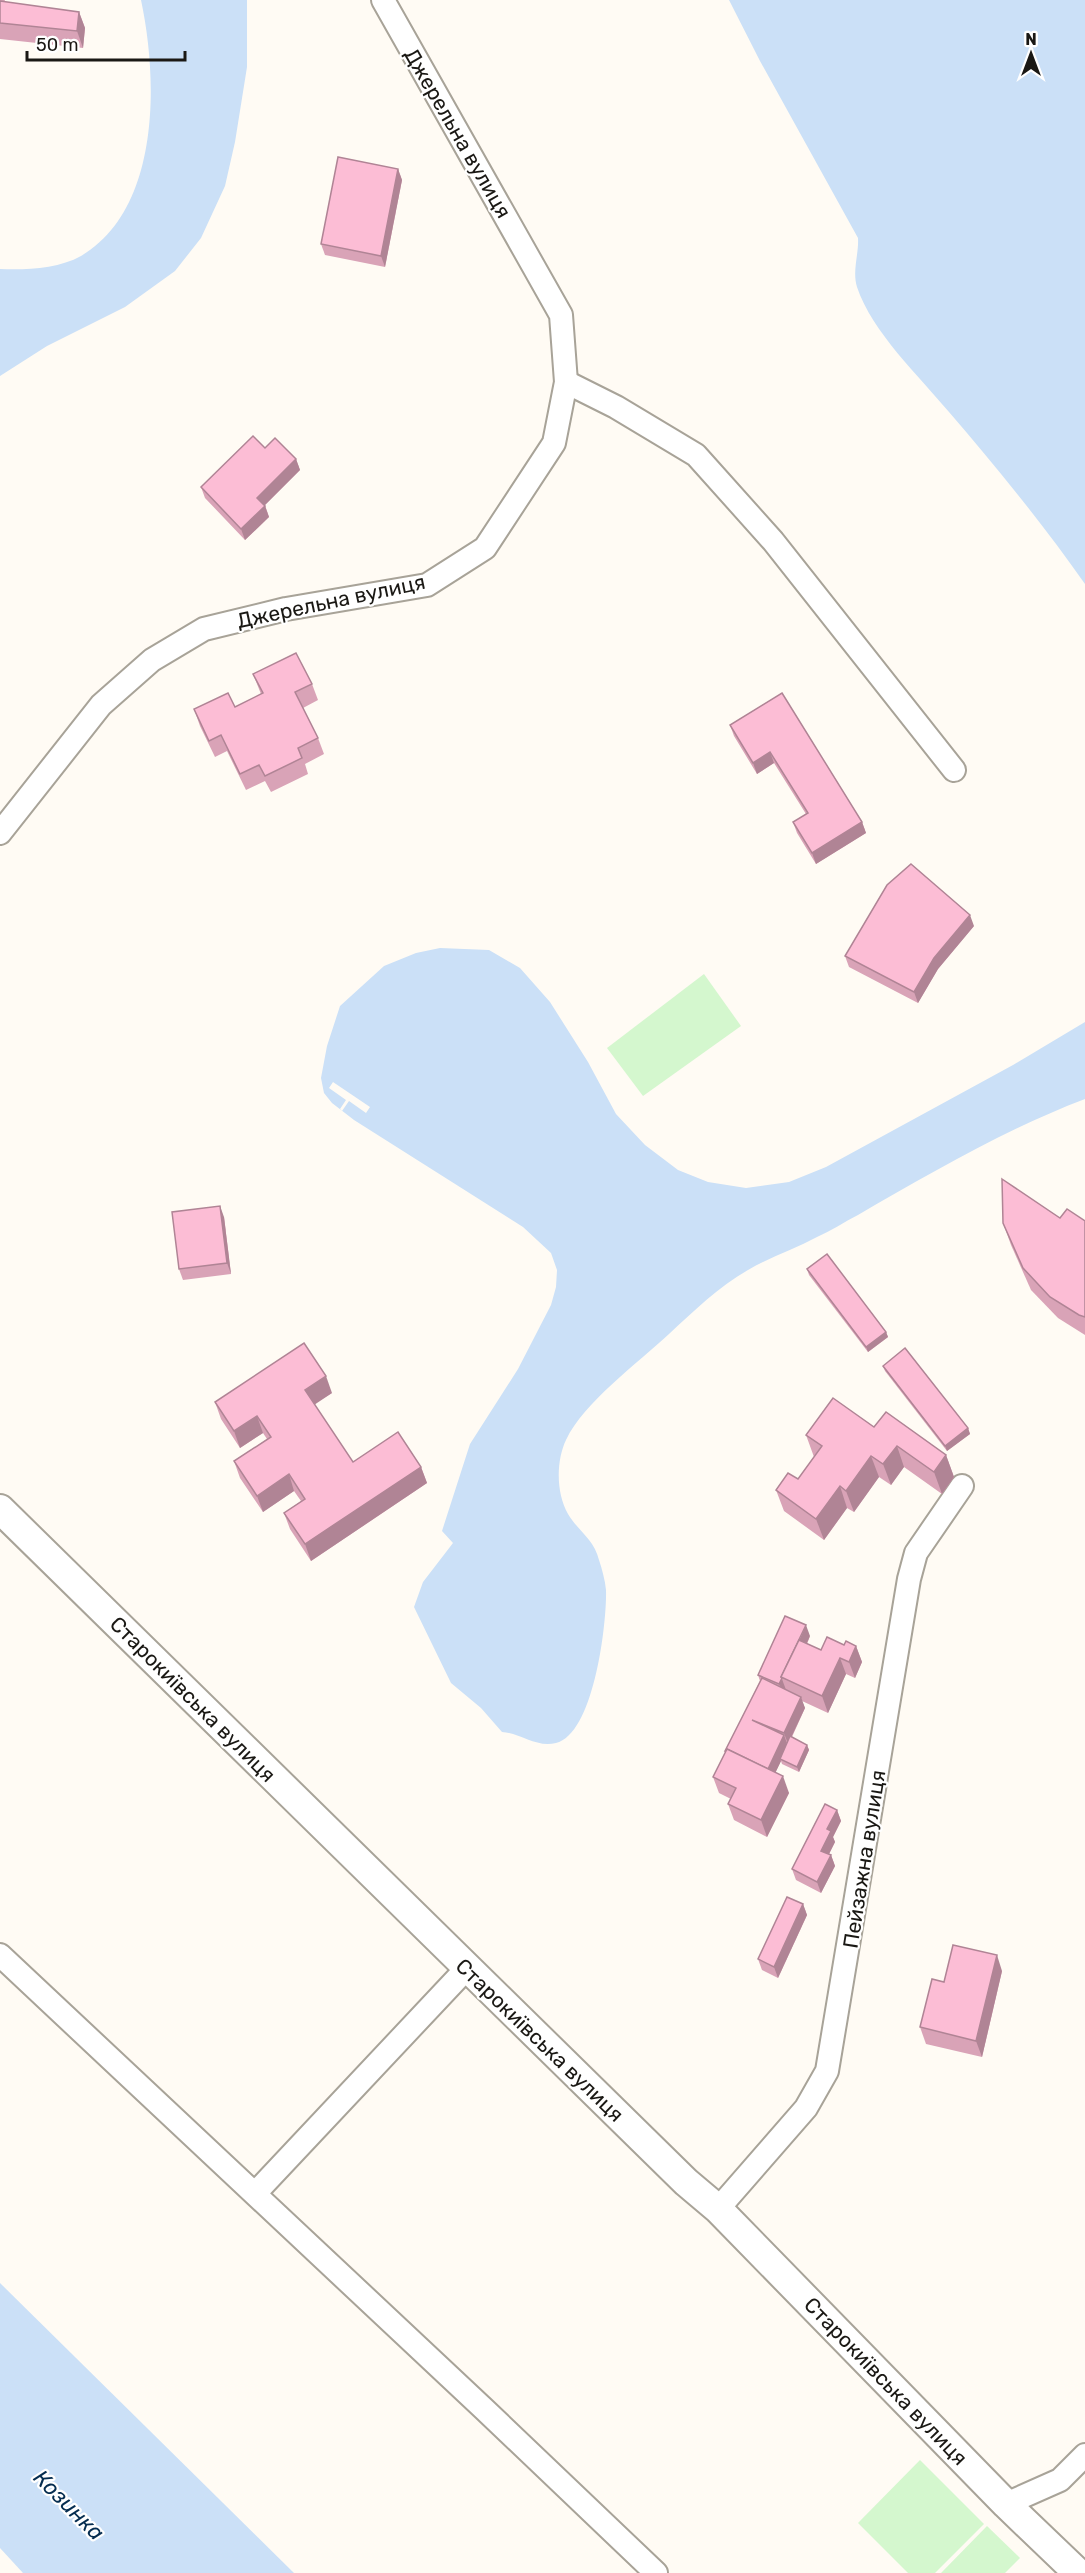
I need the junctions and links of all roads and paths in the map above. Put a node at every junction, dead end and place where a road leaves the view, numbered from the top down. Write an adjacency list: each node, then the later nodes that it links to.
1 (383, 0): 2 (street, Джерельна вулиця)
2 (566, 382): 3 (street); 4 (street, Джерельна вулиця)
3 (954, 770)
4 (0, 833)
5 (962, 1486): 10 (street, Пейзажна вулиця)
6 (0, 1509): 8 (street, Старокиївська вулиця)
7 (0, 1955): 13 (street)
8 (467, 1968): 9 (street); 10 (street, Старокиївська вулиця)
9 (261, 2186)
10 (718, 2209): 12 (street, Старокиївська вулиця)
11 (1085, 2455): 12 (street)
12 (1006, 2504): 14 (street, Старокиївська вулиця)
13 (656, 2573)
14 (1078, 2573)

